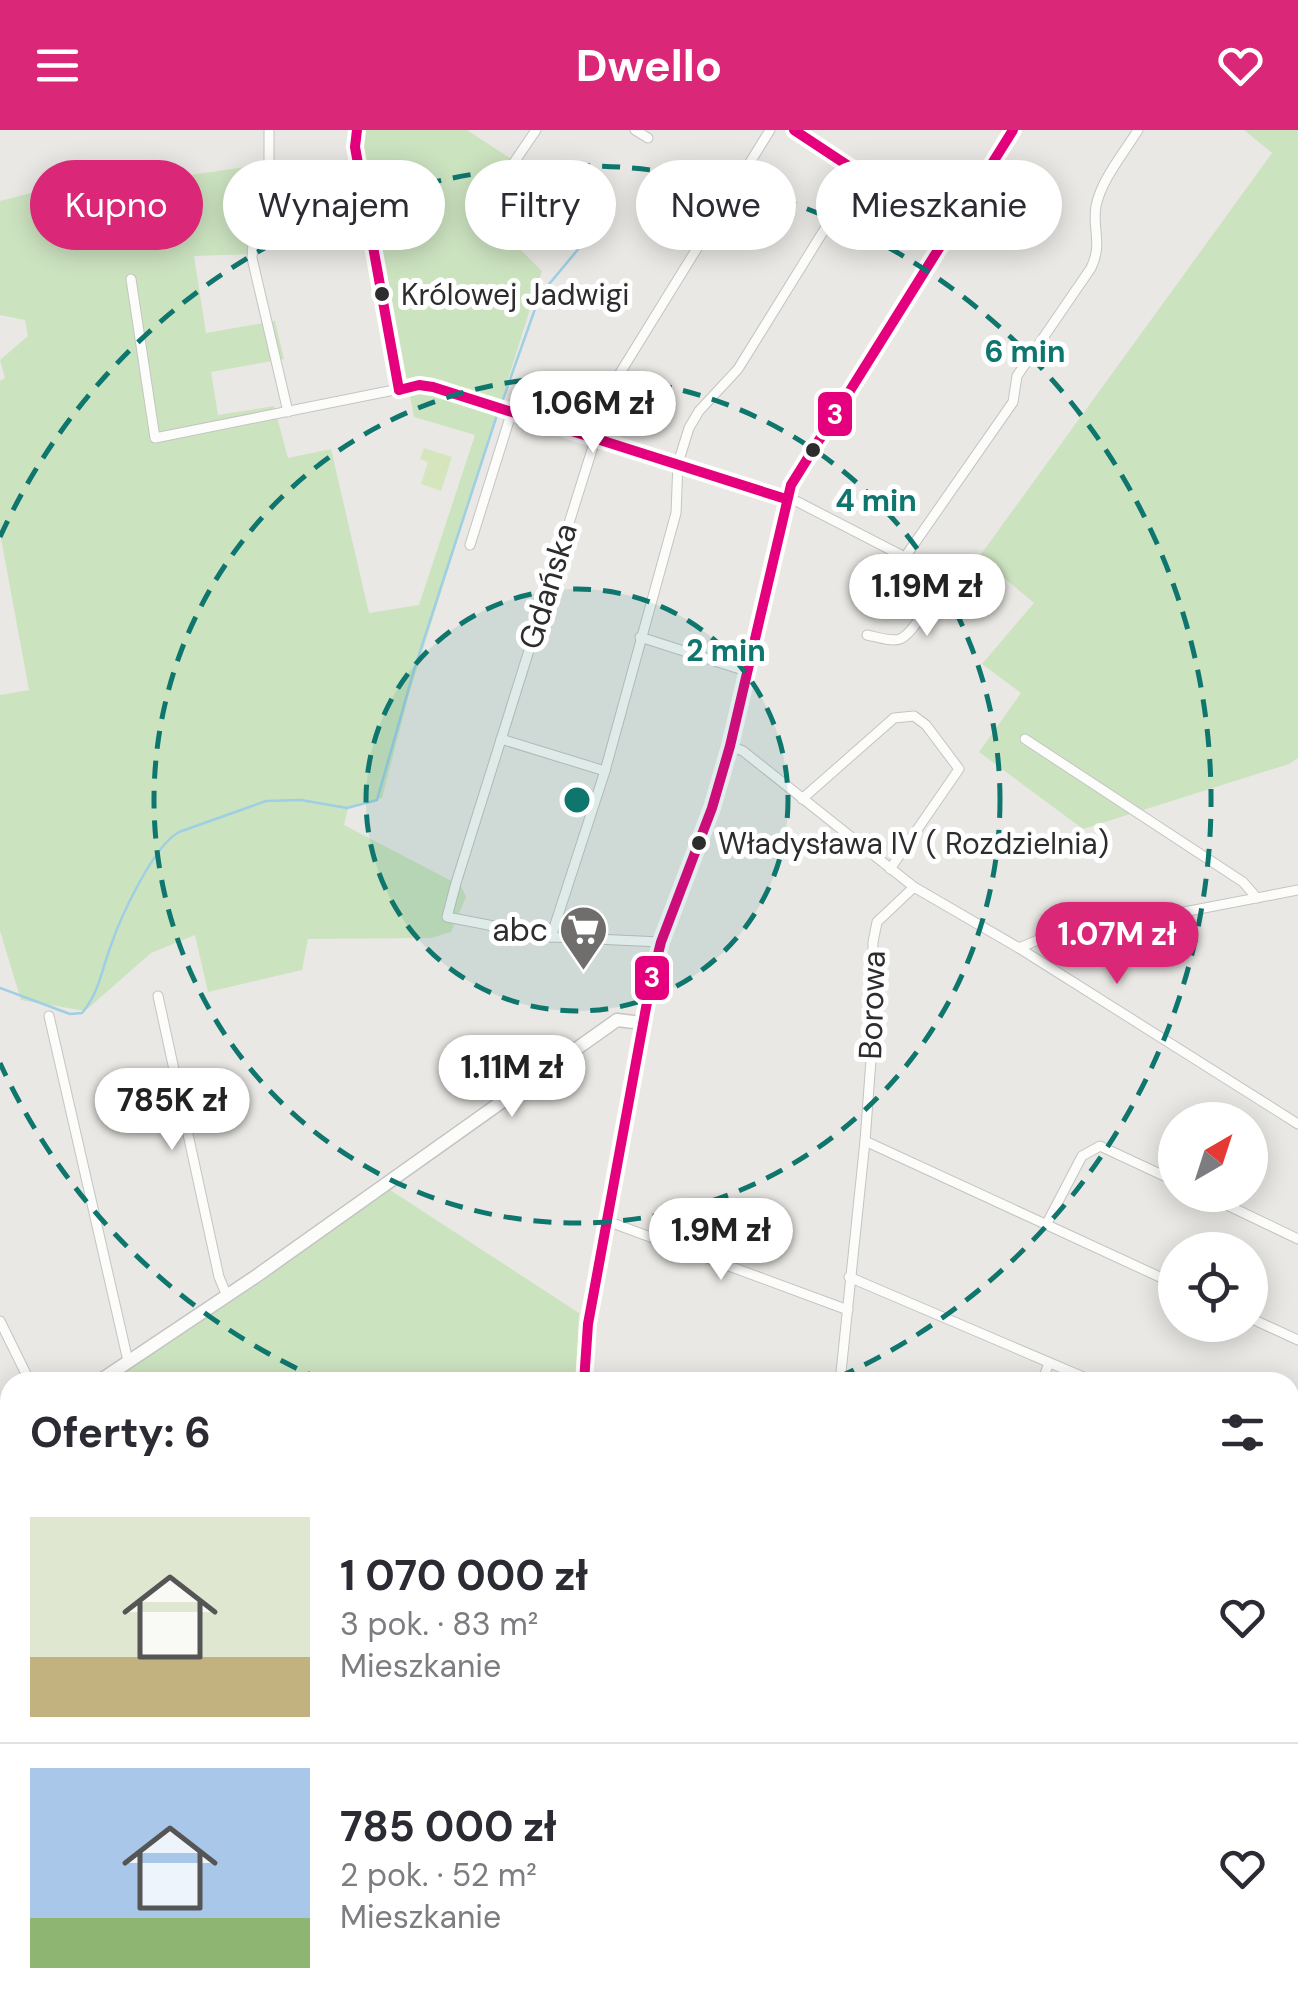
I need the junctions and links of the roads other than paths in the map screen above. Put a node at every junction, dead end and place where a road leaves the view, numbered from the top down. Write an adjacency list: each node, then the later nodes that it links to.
1 (269, 130): 18 (street)
2 (357, 130): 16 (street)
3 (536, 130): 10 (street)
4 (635, 130): 9 (street)
5 (770, 130): 19 (street, Gdańska)
6 (794, 130): 11 (street)
7 (1013, 130): 12 (street)
8 (1138, 130): 23 (street)
9 (648, 138)
10 (516, 160)
11 (841, 160)
12 (993, 160)
13 (816, 243): 20 (street)
14 (935, 250): 21 (street)
15 (131, 279): 18 (street)
16 (399, 390): 17 (street); 18 (street)
17 (512, 411): 19 (street); 22 (street)
18 (288, 412)
19 (595, 436): 20 (street); 29 (street, Gdańska)
20 (678, 462): 21 (street); 27 (street)
21 (786, 499): 23 (street); 28 (street)
22 (470, 545)
23 (905, 557): 24 (street)
24 (941, 576): 25 (street); 26 (street)
25 (994, 603)
26 (867, 635)
27 (640, 637): 28 (street); 32 (street)
28 (746, 671): 31 (street)
29 (501, 738): 32 (street); 38 (street, Gdańska)
30 (1025, 739): 37 (street)
31 (730, 746): 33 (street); 39 (street)
32 (606, 771): 38 (street)
33 (802, 799): 34 (street); 34 (street)
34 (890, 869): 35 (street)
35 (914, 887): 40 (street); 45 (street, Borowa)
36 (1298, 890): 37 (street)
37 (1257, 898): 40 (street)
38 (551, 938): 39 (street)
39 (661, 942): 43 (street)
40 (1019, 948): 44 (street)
41 (158, 996): 53 (street)
42 (49, 1016): 58 (street)
43 (642, 1023): 48 (street); 53 (street)
44 (1298, 1124)
45 (865, 1142): 49 (street); 51 (street, Borowa)
46 (1158, 1172): 49 (street)
47 (1242, 1212): 50 (street)
48 (607, 1221): 54 (street); 62 (street)
49 (1046, 1224): 52 (street)
50 (1298, 1239)
51 (849, 1276): 54 (street, Borowa); 59 (street)
52 (1158, 1276)
53 (227, 1296): 58 (street)
54 (848, 1310): 63 (street, Borowa)
55 (0, 1321): 60 (street)
56 (1268, 1326): 57 (street)
57 (1298, 1340)
58 (128, 1362): 61 (street)
59 (1049, 1363): 64 (street); 65 (street)
60 (25, 1372)
61 (113, 1372)
62 (585, 1372)
63 (841, 1372)
64 (1046, 1372)
65 (1071, 1372)

